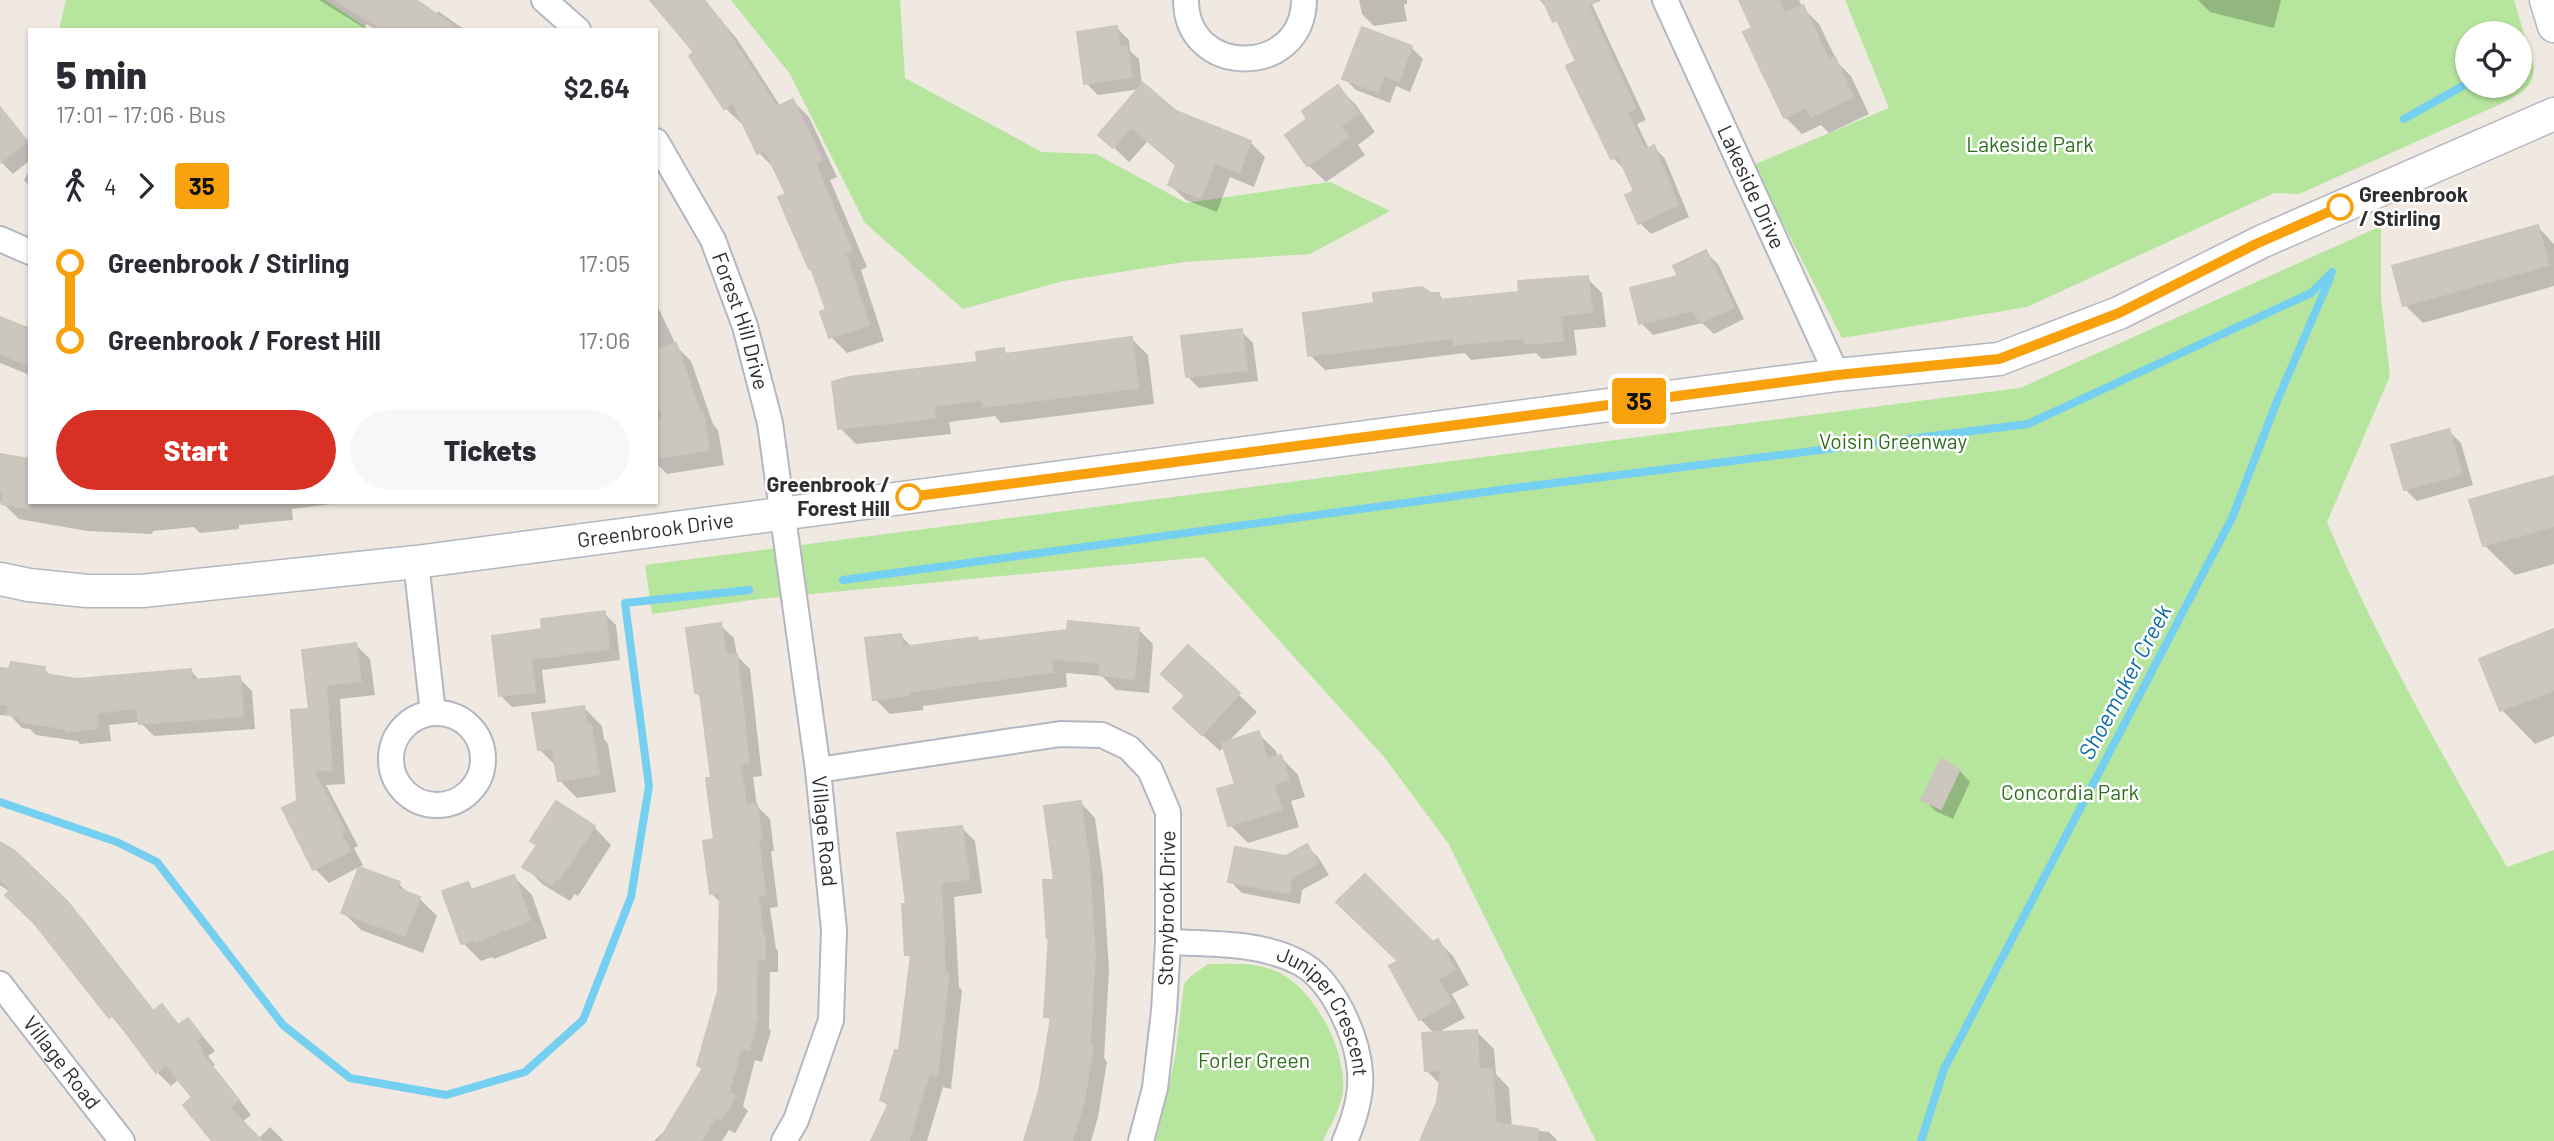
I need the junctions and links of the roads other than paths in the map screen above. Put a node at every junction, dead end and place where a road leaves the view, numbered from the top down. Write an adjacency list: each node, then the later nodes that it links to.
1 (544, 0): 7 (street)
2 (1186, 0): 3 (street)
3 (1304, 0)
4 (1665, 0): 12 (street, Lakeside Drive)
5 (2546, 0): 6 (street)
6 (2554, 26)
7 (576, 28)
8 (2554, 114): 12 (street, Greenbrook Drive)
9 (658, 144): 13 (street, Forest Hill Drive)
10 (0, 239): 11 (street)
11 (28, 251)
12 (1837, 375): 13 (street, Greenbrook Drive)
13 (784, 513): 14 (street, Greenbrook Drive); 17 (street, Village Road)
14 (416, 562): 15 (street, Greenbrook Drive); 16 (street)
15 (0, 579)
16 (433, 713)
17 (818, 770): 18 (street, Stonybrook Drive); 21 (street, Village Road)
18 (1168, 942): 22 (street, Stonybrook Drive); 23 (street, Juniper Crescent)
19 (0, 984): 20 (street, Village Road)
20 (122, 1141)
21 (784, 1141)
22 (1141, 1141)
23 (1345, 1141)

